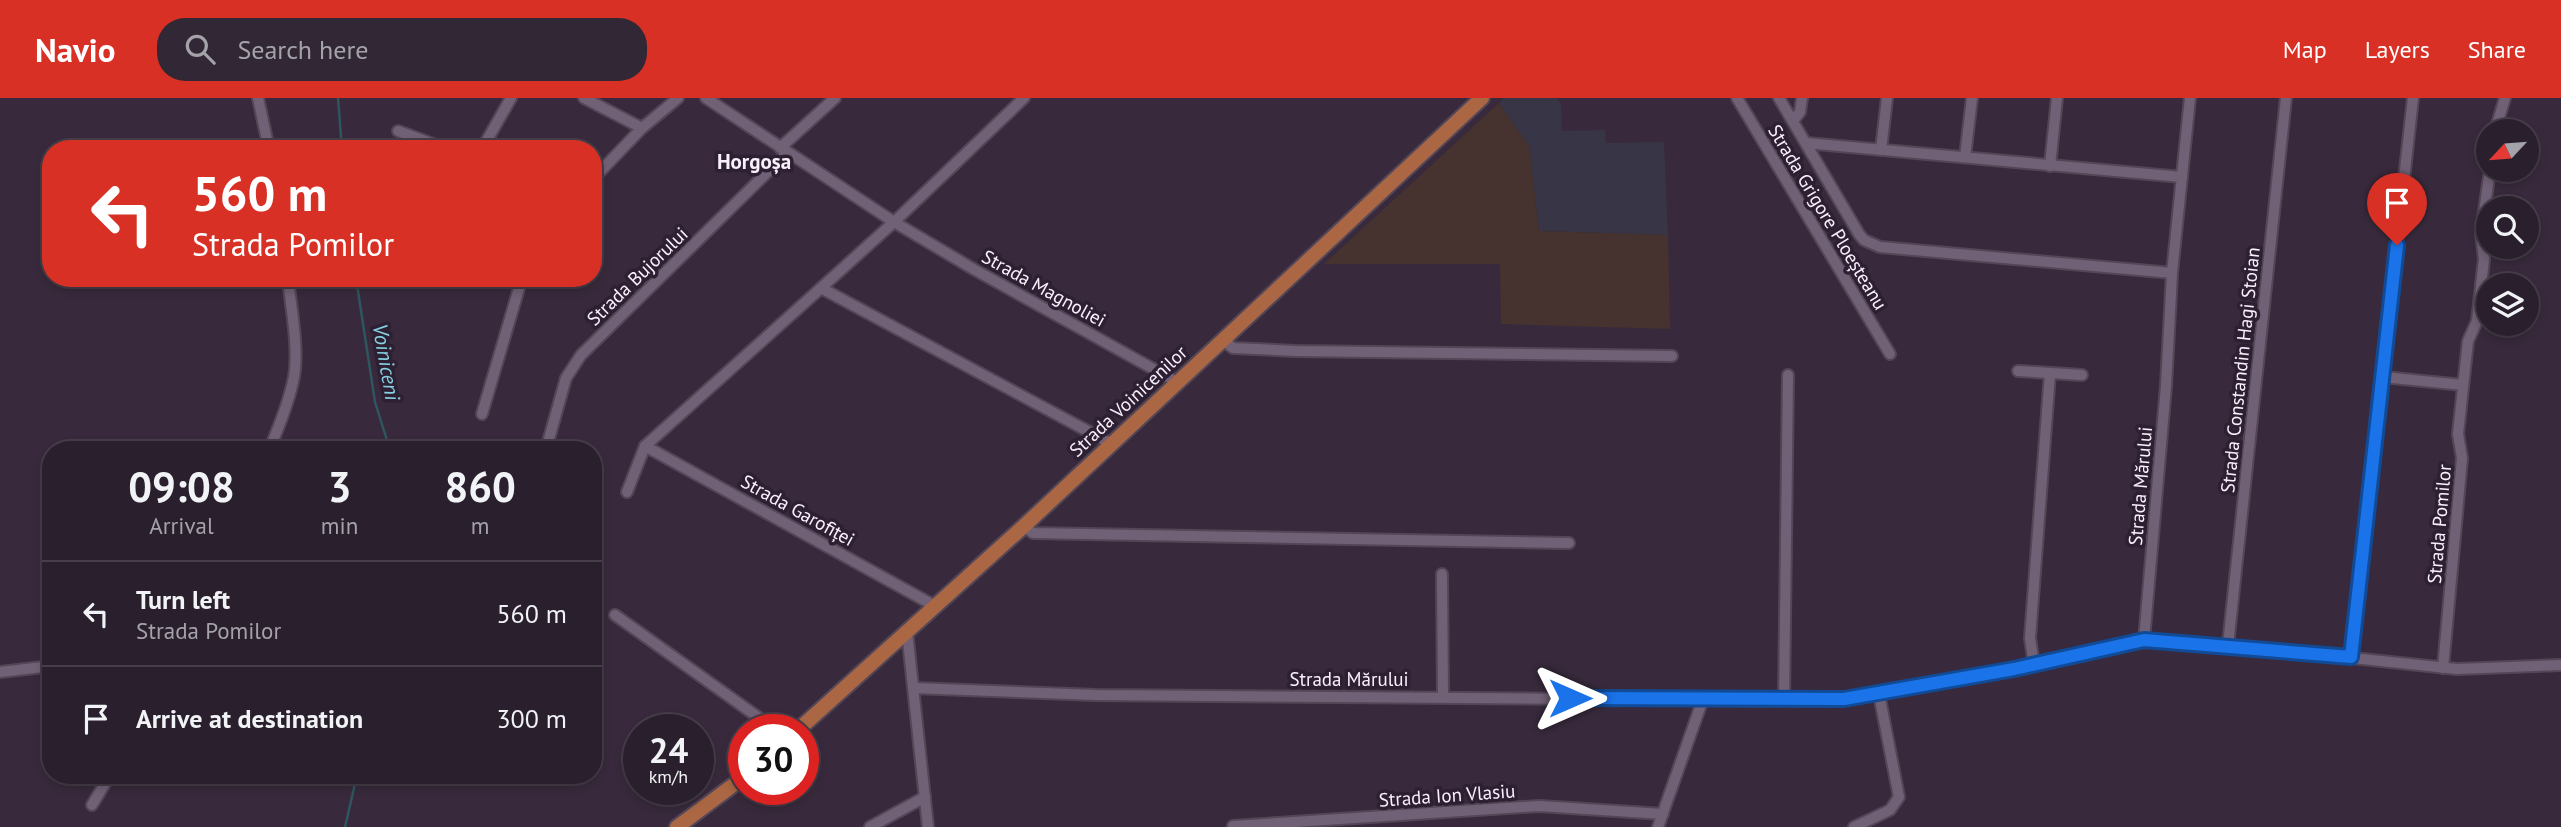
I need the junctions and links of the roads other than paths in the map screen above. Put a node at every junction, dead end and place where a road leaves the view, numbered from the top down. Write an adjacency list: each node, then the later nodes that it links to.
1 (258, 98): 23 (street)
2 (509, 98): 25 (street)
3 (584, 98): 21 (street)
4 (678, 98): 21 (street)
5 (706, 98): 28 (street, Strada Magnoliei)
6 (835, 98): 28 (street, Strada Bujorului)
7 (1024, 98): 34 (street)
8 (1482, 98): 39 (main road, Strada Voinicenilor)
9 (1737, 98): 40 (street, Strada Grigore Ploeșteanu)
10 (1779, 98): 20 (street)
11 (1802, 98): 20 (street)
12 (1887, 98): 27 (street)
13 (1972, 98): 29 (street)
14 (2057, 98): 30 (street)
15 (2190, 98): 32 (street)
16 (2286, 98): 62 (street, Strada Constandin Hagi Stoian)
17 (2413, 98): 46 (street)
18 (2505, 98): 19 (street)
19 (2499, 119)
20 (1793, 121): 26 (street)
21 (642, 128): 31 (street)
22 (398, 131): 24 (street)
23 (267, 140)
24 (422, 140)
25 (487, 140)
26 (1806, 143): 27 (street); 35 (street)
27 (1881, 150): 29 (street)
28 (784, 151): 34 (street, Strada Magnoliei); 51 (street, Strada Bujorului)
29 (1965, 157): 30 (street)
30 (2050, 166): 32 (street)
31 (602, 170)
32 (2182, 177): 35 (street)
33 (2488, 182): 48 (street, Strada Pomilor)
34 (894, 222): 38 (street); 47 (street, Strada Magnoliei)
35 (2172, 273): 61 (street, Strada Mărului)
36 (289, 287): 50 (street)
37 (519, 287): 49 (street)
38 (821, 288): 52 (street); 53 (street)
39 (1223, 340): 41 (street); 47 (main road, Strada Voinicenilor)
40 (1890, 354)
41 (1672, 356)
42 (2018, 371): 43 (street)
43 (2050, 373): 45 (street); 64 (street)
44 (1788, 375): 73 (street)
45 (2082, 375)
46 (2383, 377): 48 (street); 63 (street)
47 (1177, 382): 52 (main road, Strada Voinicenilor)
48 (2463, 385): 67 (street, Strada Pomilor)
49 (482, 414)
50 (273, 441)
51 (548, 441)
52 (1110, 443): 55 (main road, Strada Voinicenilor)
53 (645, 446): 54 (street); 58 (street, Strada Garofiței)
54 (627, 492)
55 (1024, 526): 56 (street); 58 (main road, Strada Voinicenilor)
56 (1569, 543)
57 (1442, 574): 71 (street)
58 (935, 606): 60 (main road, Strada Voinicenilor)
59 (615, 615): 74 (street)
60 (907, 631): 69 (street); 75 (main road, Strada Voinicenilor)
61 (2144, 640): 62 (street, Strada Mărului); 64 (street, Strada Mărului)
62 (2228, 645): 63 (street, Strada Mărului)
63 (2351, 657): 67 (street, Strada Mărului)
64 (2034, 665): 70 (street, Strada Mărului)
65 (2561, 665): 67 (street, Strada Mărului)
66 (42, 667): 68 (street)
67 (2443, 668)
68 (0, 672)
69 (914, 688): 71 (street, Strada Mărului); 78 (street)
70 (1879, 694): 73 (street, Strada Mărului); 86 (street)
71 (1443, 697): 72 (street, Strada Mărului)
72 (1703, 699): 73 (street, Strada Mărului); 80 (street)
73 (1784, 700)
74 (754, 714)
75 (816, 714)
76 (105, 784): 79 (street)
77 (728, 789): 82 (main road)
78 (925, 797): 83 (street); 84 (street)
79 (92, 805)
80 (1663, 814): 81 (street, Strada Ion Vlasiu); 85 (street)
81 (1233, 826)
82 (677, 827)
83 (870, 827)
84 (928, 827)
85 (1658, 827)
86 (1854, 827)

